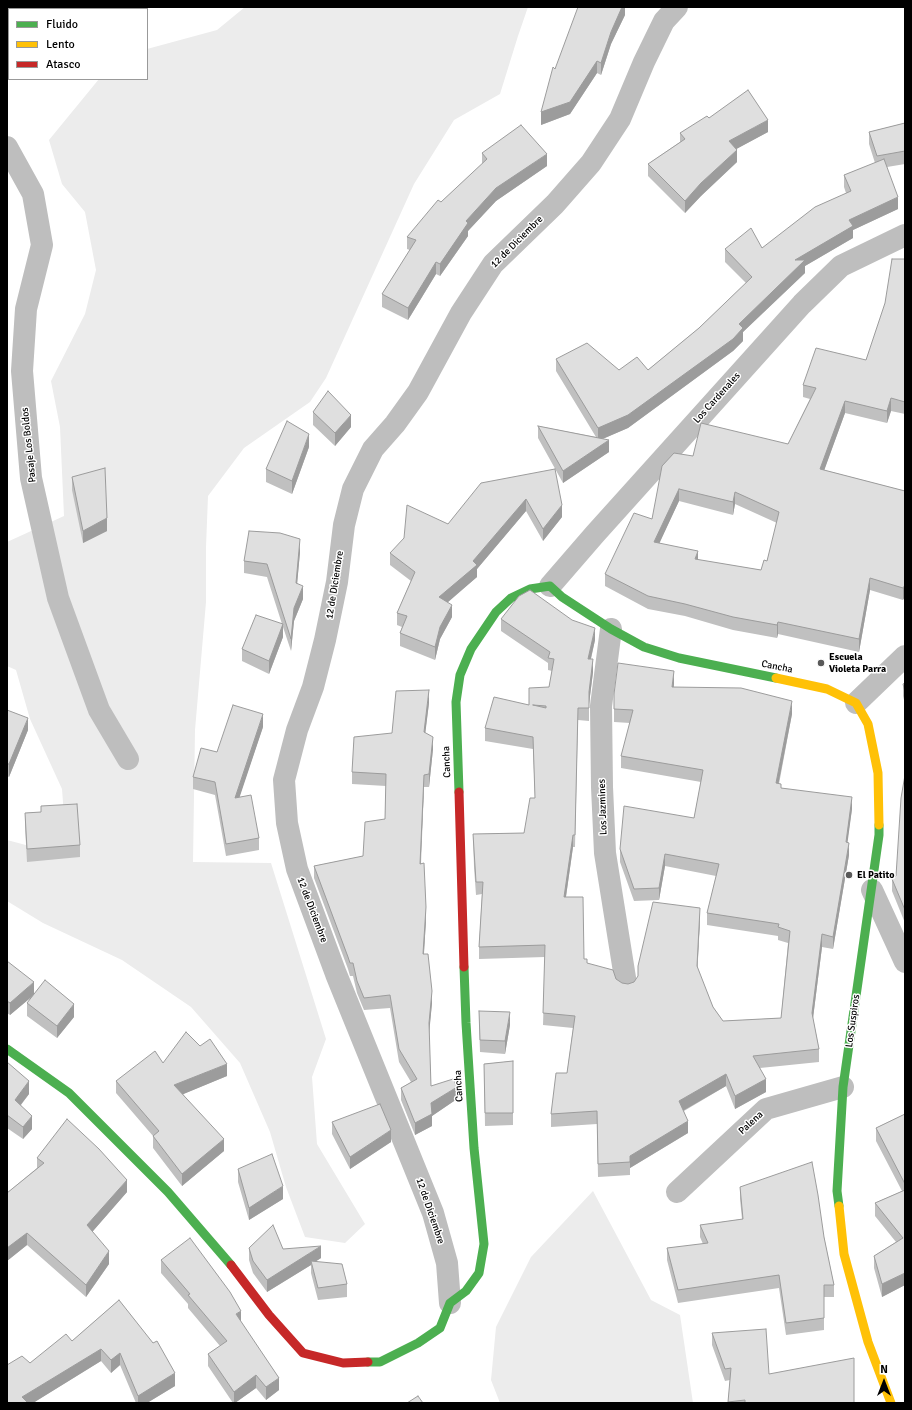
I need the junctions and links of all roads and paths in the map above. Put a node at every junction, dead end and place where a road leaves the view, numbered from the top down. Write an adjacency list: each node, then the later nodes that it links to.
1 (677, 7): 15 (street, 12 de Diciembre)
2 (7, 147): 8 (street, Pasaje Los Boldos)
3 (905, 235): 4 (street, Los Cardenales)
4 (550, 586): 5 (street, Cancha); 15 (street, Cancha)
5 (611, 629): 7 (street, Cancha); 11 (street, Los Jazmines)
6 (905, 656): 7 (street)
7 (856, 703): 9 (street, Los Suspiros)
8 (128, 759)
9 (872, 890): 10 (street); 13 (street, Los Suspiros)
10 (905, 962)
11 (626, 984)
12 (7, 1049): 15 (street, 12 de Diciembre)
13 (843, 1087): 14 (street, Palena); 16 (street, Los Suspiros)
14 (677, 1192)
15 (450, 1303)
16 (891, 1403)

